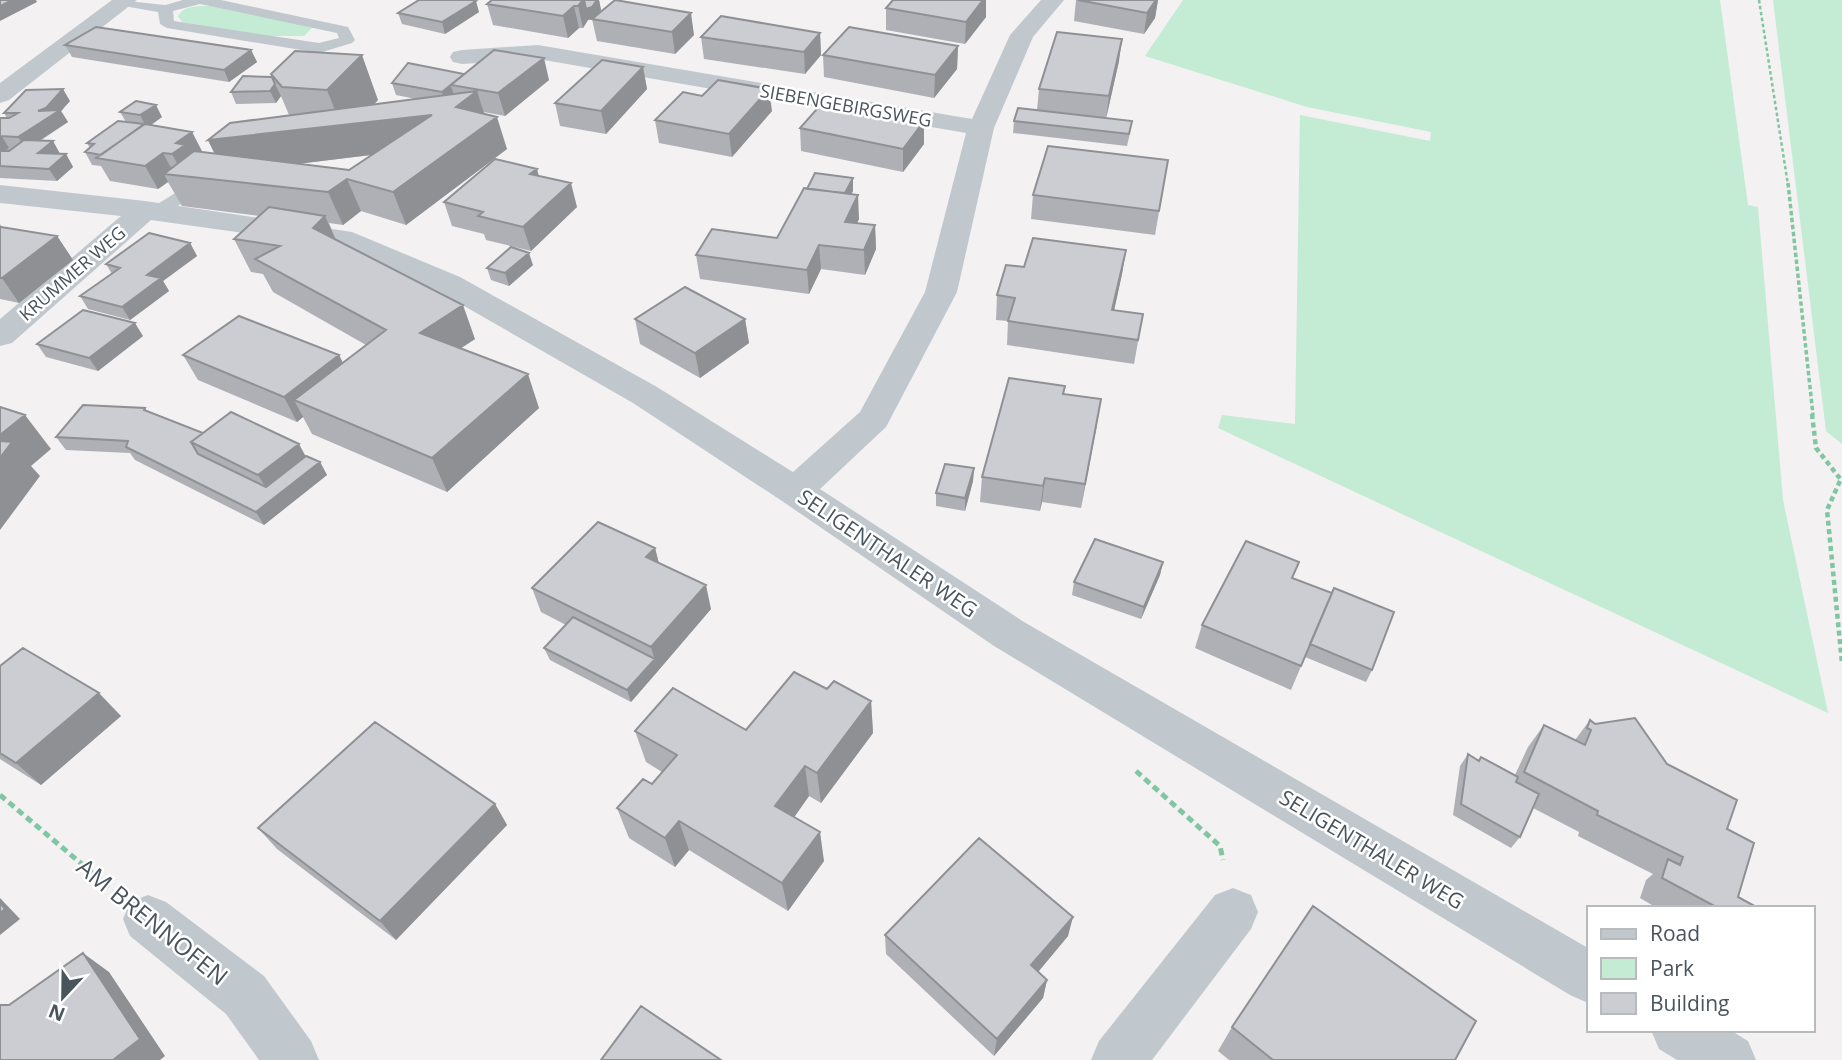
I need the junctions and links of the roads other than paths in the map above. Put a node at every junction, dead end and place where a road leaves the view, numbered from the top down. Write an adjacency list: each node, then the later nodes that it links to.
1 (1053, 0): 6 (street)
2 (125, 1): 3 (lane); 5 (street)
3 (164, 9): 3 (lane)
4 (462, 57): 6 (street, SIEBENGEBIRGSWEG)
5 (0, 95)
6 (981, 128): 11 (street)
7 (216, 171): 9 (lane)
8 (0, 194): 9 (street, SELIGENTHALER WEG)
9 (151, 211): 10 (street, KRUMMER WEG); 11 (street, SELIGENTHALER WEG)
10 (0, 336)
11 (795, 491): 14 (street, SELIGENTHALER WEG)
12 (1233, 912): 17 (street)
13 (148, 919): 16 (street, AM BRENNOFEN)
14 (1587, 976)
15 (1681, 1032): 18 (street)
16 (292, 1060)
17 (1118, 1060)
18 (1728, 1060)

